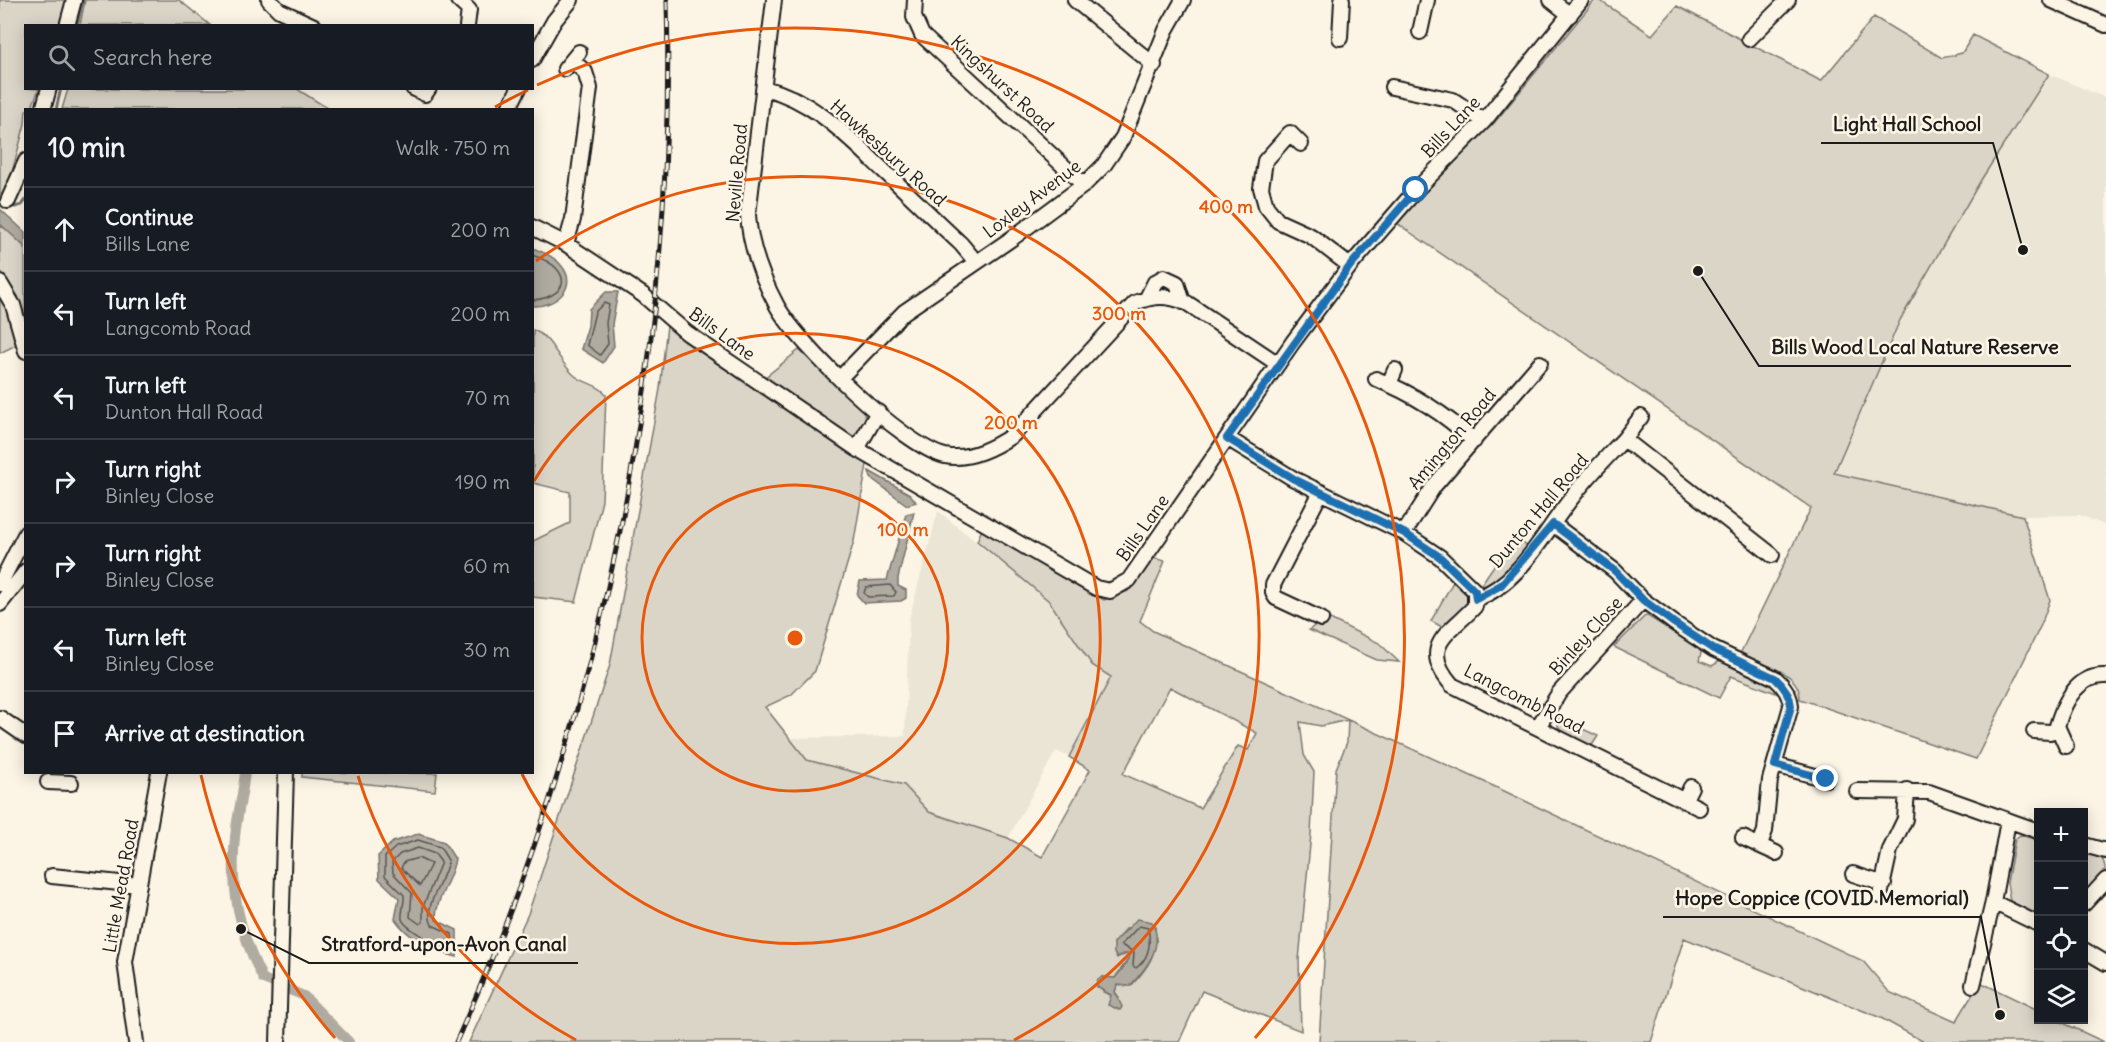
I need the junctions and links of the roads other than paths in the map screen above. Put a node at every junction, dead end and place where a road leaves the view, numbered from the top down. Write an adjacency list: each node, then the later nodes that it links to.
1 (74, 0): 18 (street)
2 (269, 0): 19 (street)
3 (458, 0): 20 (street)
4 (571, 0): 25 (street)
5 (774, 0): 29 (street, Neville Road)
6 (915, 0): 37 (street, Kingshurst Road)
7 (1075, 0): 27 (street)
8 (1183, 0): 27 (street, Loxley Avenue)
9 (1551, 0): 17 (street)
10 (1581, 0): 17 (street, Bills Lane)
11 (1788, 0): 24 (street)
12 (2051, 0): 21 (street)
13 (1341, 5): 16 (street); 23 (street)
14 (1426, 7): 15 (street); 22 (street)
15 (1409, 10)
16 (1356, 13)
17 (1570, 15): 34 (street, Bills Lane)
18 (68, 24)
19 (310, 24)
20 (467, 24)
21 (2106, 25)
22 (1420, 32)
23 (1340, 38)
24 (1749, 39)
25 (534, 56)
26 (572, 60): 40 (street)
27 (1154, 65): 37 (street, Loxley Avenue)
28 (1392, 87): 34 (street)
29 (764, 88): 41 (street, Hawkesbury Road); 48 (street, Neville Road)
30 (48, 90): 32 (street)
31 (518, 90): 33 (street)
32 (44, 108)
33 (509, 108)
34 (1484, 121): 42 (street, Bills Lane)
35 (1301, 144): 42 (street)
36 (24, 165): 38 (street)
37 (1084, 185): 41 (street, Loxley Avenue)
38 (8, 201)
39 (534, 228): 40 (street, Bills Lane)
40 (566, 244): 54 (street, Bills Lane)
41 (976, 262): 48 (street, Loxley Avenue)
42 (1350, 266): 46 (street, Bills Lane)
43 (0, 283): 44 (street)
44 (24, 344)
45 (1521, 363): 53 (street, Amington Road)
46 (1278, 364): 49 (street, Neville Road); 51 (street, Bills Lane)
47 (1395, 370): 53 (street)
48 (840, 378): 49 (street, Neville Road)
49 (878, 412): 54 (street)
50 (1641, 417): 52 (street, Dunton Hall Road)
51 (1227, 438): 54 (street, Bills Lane); 55 (street)
52 (1624, 439): 56 (street, Dunton Hall Road); 60 (street)
53 (1474, 441): 57 (street, Amington Road)
54 (857, 449)
55 (1321, 492): 57 (street); 67 (street)
56 (1553, 524): 64 (street, Dunton Hall Road); 65 (street, Binley Close)
57 (1404, 533): 64 (street)
58 (1771, 534): 60 (street)
59 (24, 537): 63 (street)
60 (1761, 545): 61 (street)
61 (1772, 555)
62 (24, 574): 66 (street)
63 (0, 584)
64 (1476, 599): 70 (street, Langcomb Road)
65 (1643, 600): 70 (street, Binley Close); 75 (street, Binley Close)
66 (0, 604)
67 (1312, 620)
68 (2106, 676): 71 (street)
69 (0, 718): 73 (street)
70 (1538, 727): 82 (street, Langcomb Road)
71 (2058, 729): 72 (street); 74 (street)
72 (2034, 731)
73 (24, 735)
74 (2066, 746)
75 (1775, 765): 78 (street); 87 (street, Binley Close)
76 (159, 774): 94 (street, Little Mead Road)
77 (286, 774): 102 (street)
78 (1826, 779)
79 (1691, 787): 82 (street)
80 (1907, 790): 81 (street); 84 (street); 91 (street)
81 (1857, 791)
82 (1684, 801): 83 (street, Langcomb Road)
83 (1699, 808)
84 (2008, 821): 85 (street); 96 (street)
85 (2034, 830)
86 (1743, 838): 87 (street)
87 (1760, 844): 90 (street)
88 (2088, 846): 89 (street)
89 (2106, 851)
90 (1776, 853)
91 (1853, 874)
92 (52, 876): 94 (street)
93 (2106, 880): 95 (street)
94 (139, 885): 101 (street, Little Mead Road)
95 (2088, 900)
96 (1993, 902): 97 (street); 100 (street)
97 (2034, 922)
98 (2088, 952): 99 (street)
99 (2106, 963)
100 (1973, 985)
101 (136, 1042)
102 (278, 1042)

